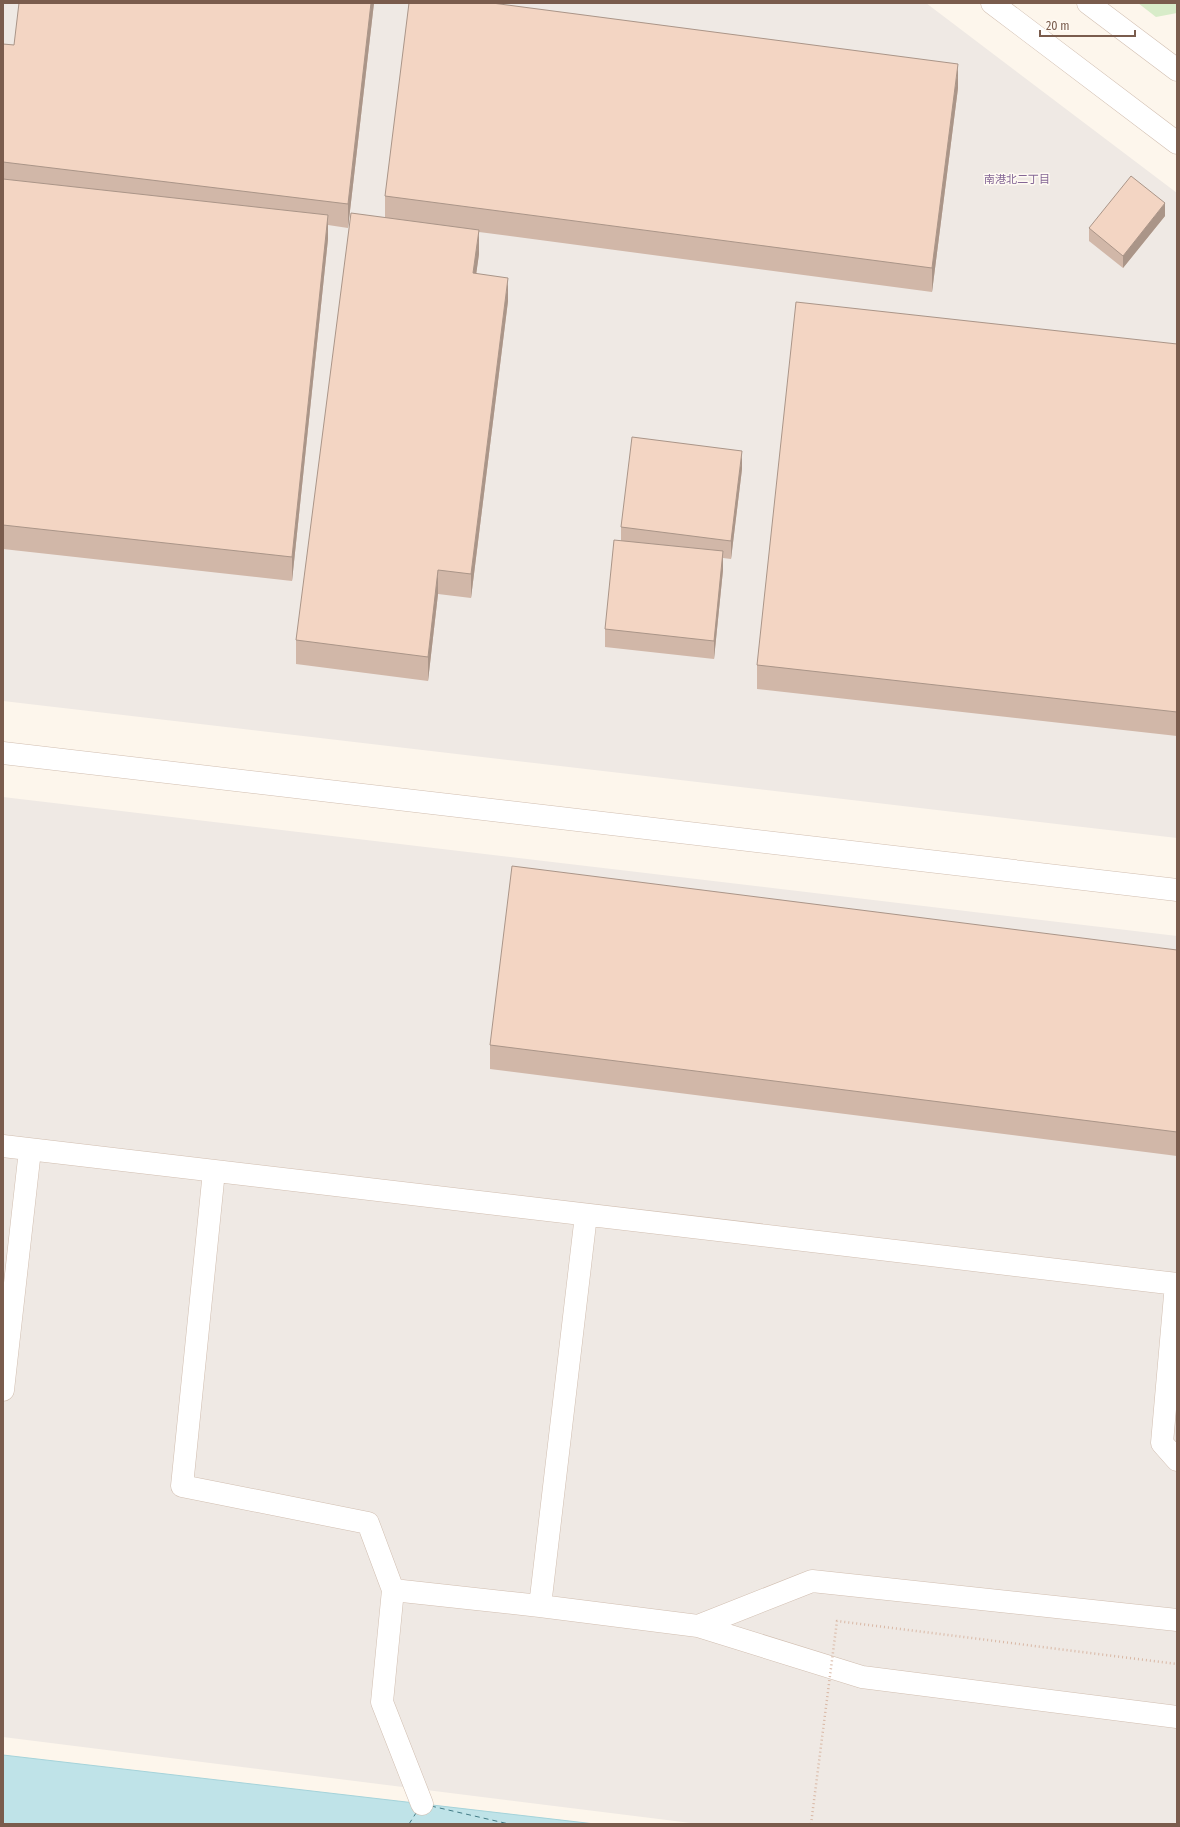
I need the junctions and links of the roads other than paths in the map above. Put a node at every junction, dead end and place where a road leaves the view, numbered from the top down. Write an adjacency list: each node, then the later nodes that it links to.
1 (992, 3): 4 (street)
2 (1088, 3): 3 (street)
3 (1177, 70)
4 (1177, 143)
5 (3, 753): 6 (street)
6 (1177, 890)
7 (3, 1146): 8 (street)
8 (30, 1150): 9 (street); 12 (street)
9 (214, 1171): 10 (street); 14 (street)
10 (586, 1215): 11 (street); 15 (street)
11 (1177, 1284): 13 (street)
12 (3, 1390)
13 (1177, 1460)
14 (393, 1590): 15 (street); 19 (street)
15 (540, 1606): 17 (street)
16 (1177, 1620): 17 (street)
17 (698, 1626): 18 (street)
18 (1177, 1717)
19 (422, 1804)

